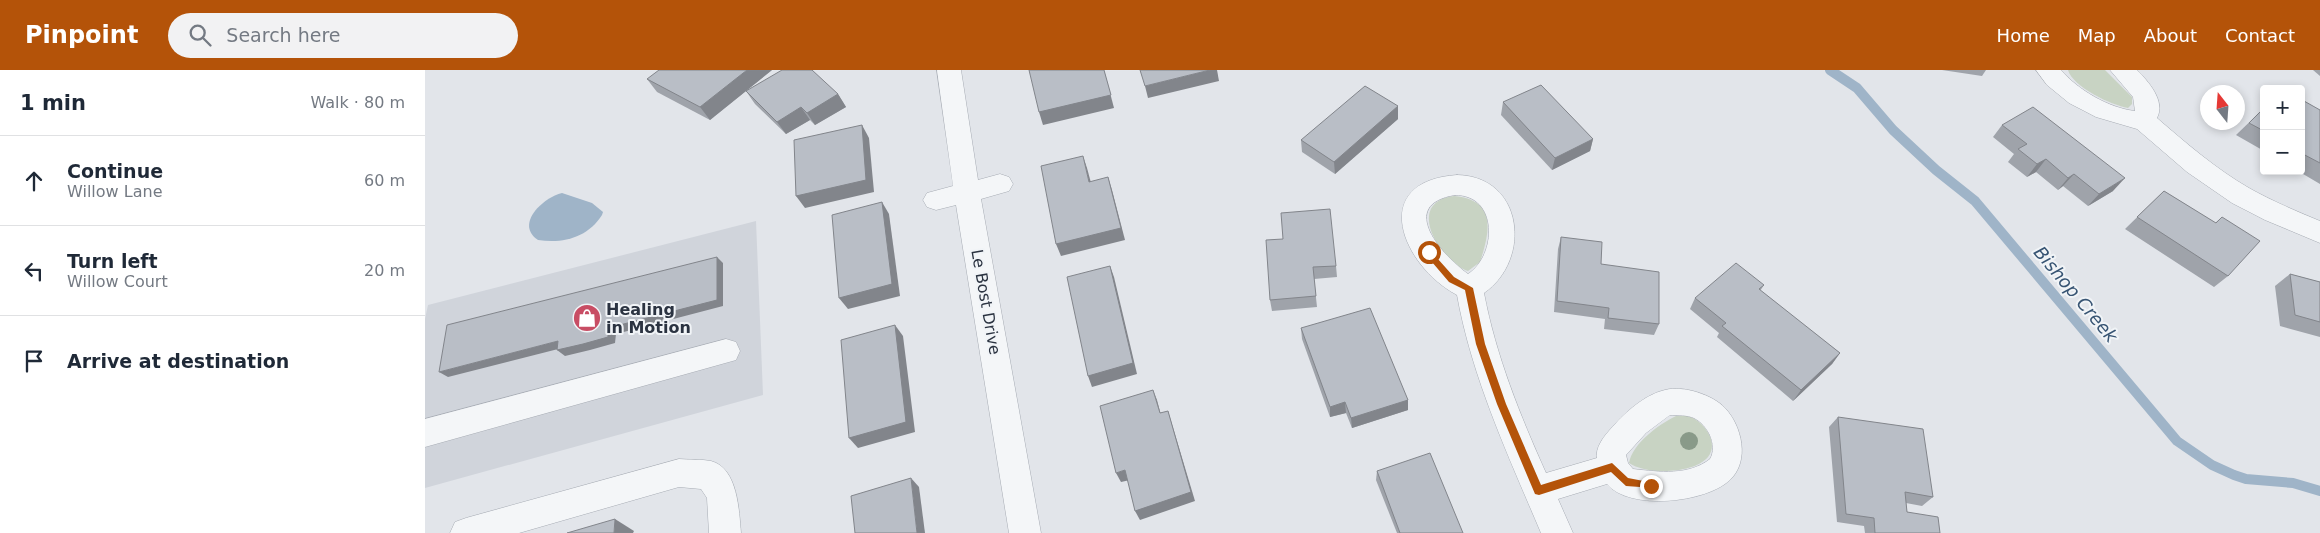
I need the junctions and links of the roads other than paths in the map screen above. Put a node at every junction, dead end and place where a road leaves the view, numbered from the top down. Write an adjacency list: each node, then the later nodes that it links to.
1 (949, 70): 6 (street, Le Bost Drive)
2 (2049, 70): 4 (street)
3 (2122, 70): 4 (street)
4 (2143, 120): 8 (street)
5 (1000, 184): 6 (street)
6 (967, 192): 7 (street); 16 (street, Le Bost Drive)
7 (936, 200)
8 (2320, 232)
9 (1469, 288): 13 (street)
10 (726, 351): 11 (street)
11 (425, 433)
12 (1612, 468): 13 (street)
13 (1539, 490): 17 (street)
14 (466, 533): 15 (street)
15 (725, 533)
16 (1025, 533)
17 (1557, 533)

